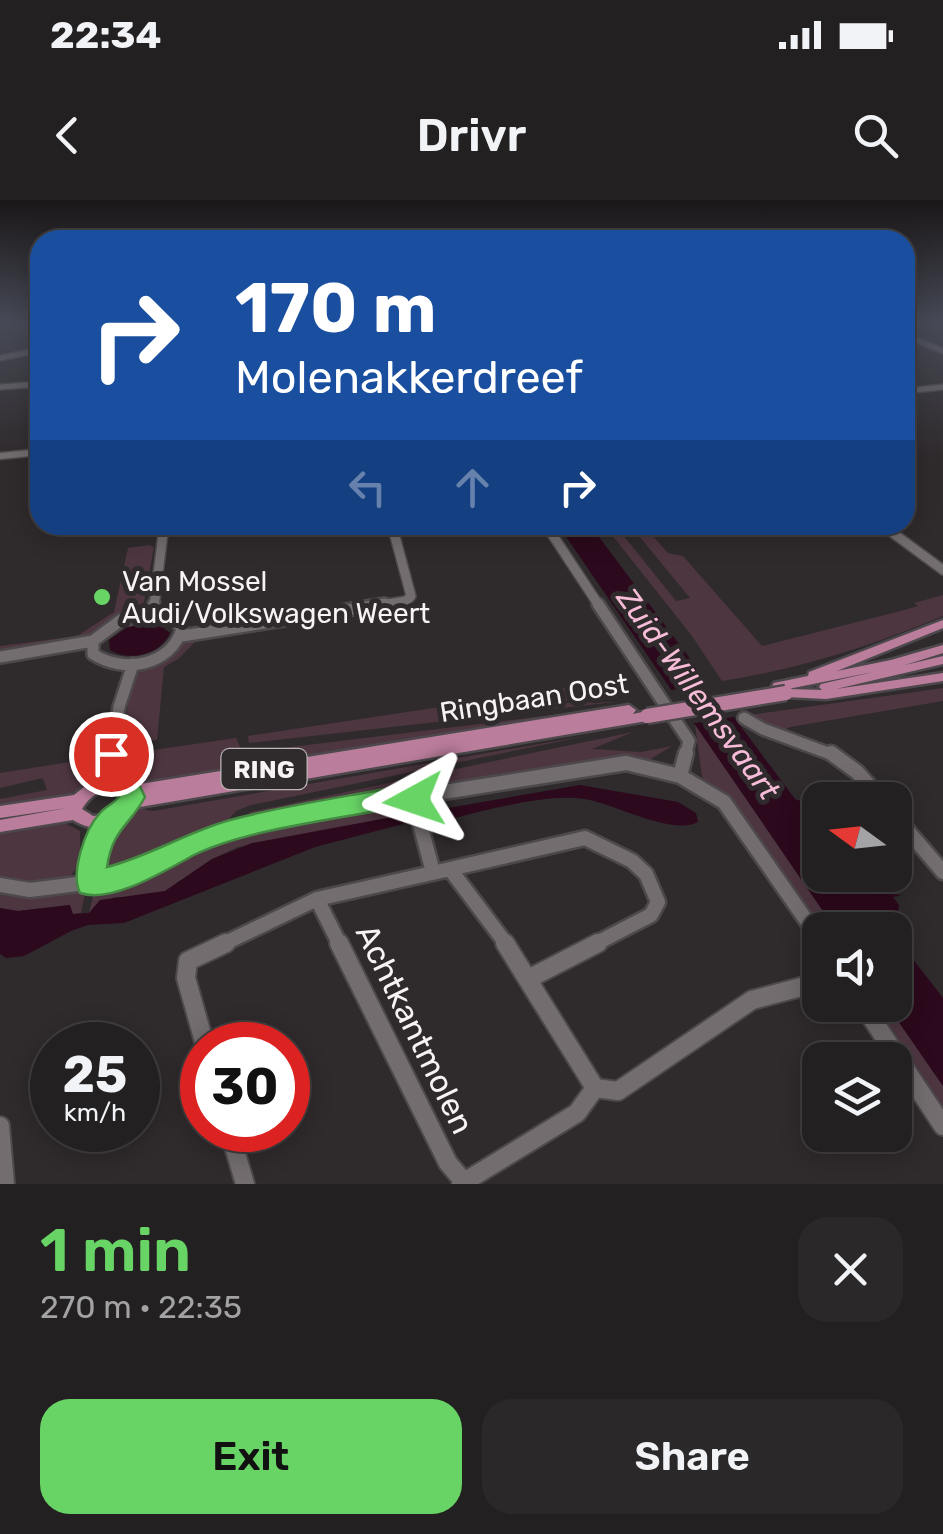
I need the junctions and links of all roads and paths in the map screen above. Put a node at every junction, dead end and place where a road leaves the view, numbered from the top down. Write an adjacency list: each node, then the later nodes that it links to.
1 (30, 385): 2 (street)
2 (0, 387)
3 (943, 387): 4 (street)
4 (915, 390)
5 (30, 453): 6 (street)
6 (0, 456)
7 (162, 535): 14 (street)
8 (395, 535): 16 (street)
9 (553, 535): 28 (street)
10 (897, 535): 13 (street)
11 (898, 535): 12 (street)
12 (943, 560)
13 (943, 570)
14 (150, 614): 17 (street); 18 (street)
15 (943, 624): 26 (main road)
16 (214, 628): 17 (street)
17 (182, 632): 22 (street)
18 (92, 644): 20 (street); 23 (street)
19 (943, 649): 26 (main road, Ringbaan Oost / RING)
20 (0, 656)
21 (943, 660): 26 (main road, Ringbaan Oost / RING)
22 (134, 664): 23 (street); 25 (street)
23 (118, 665): 25 (street)
24 (943, 677): 26 (main road)
25 (123, 686): 30 (street)
26 (787, 687): 31 (main road, Ringbaan Oost / RING, bridge)
27 (744, 718): 29 (street)
28 (680, 776): 32 (street); 44 (street)
29 (864, 782)
30 (106, 784): 31 (main road); 34 (main road)
31 (131, 797): 35 (main road)
32 (413, 797): 39 (street); 41 (street)
33 (0, 812): 34 (main road)
34 (82, 812): 35 (main road); 36 (main road); 38 (street)
35 (109, 820): 38 (street)
36 (0, 826)
37 (912, 836): 40 (street)
38 (96, 850): 41 (street)
39 (441, 871): 43 (street, Achtkantmolen); 45 (street); 45 (street, Achtkantmolen)
40 (943, 872)
41 (90, 884): 42 (street)
42 (0, 885)
43 (317, 899): 47 (street, Achtkantmolen); 53 (street, Achtkantmolen)
44 (802, 914)
45 (530, 978): 49 (street)
46 (802, 987): 49 (street)
47 (198, 1022)
48 (874, 1022): 51 (street)
49 (595, 1088): 53 (street, Achtkantmolen)
50 (0, 1126): 54 (street)
51 (943, 1126)
52 (236, 1152): 55 (street)
53 (464, 1183)
54 (5, 1184)
55 (245, 1184)

